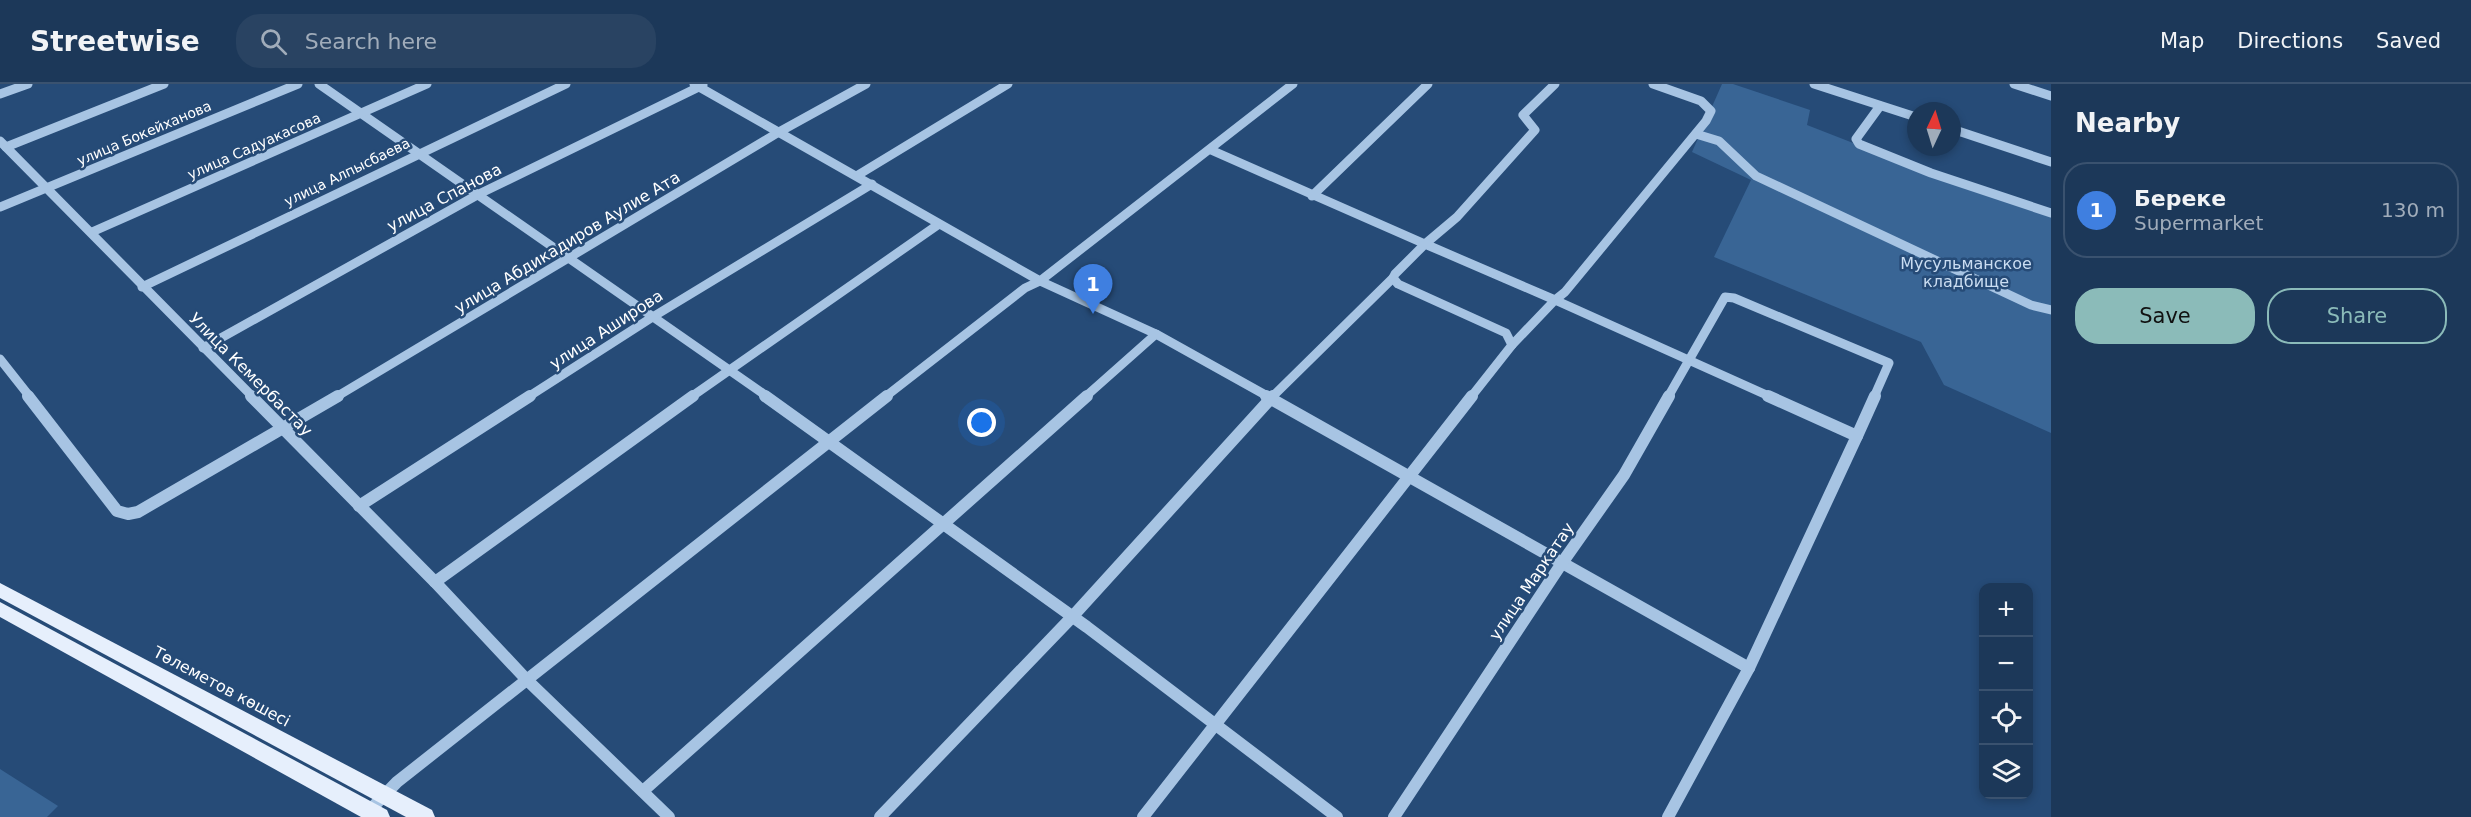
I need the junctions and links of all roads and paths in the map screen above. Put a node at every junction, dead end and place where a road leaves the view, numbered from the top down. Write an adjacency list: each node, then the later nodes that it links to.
1 (28, 84): 16 (street)
2 (164, 84): 24 (street)
3 (298, 84): 30 (street, улица Бокейханова)
4 (320, 84): 19 (street)
5 (427, 84): 19 (street, улица Садуакасова)
6 (566, 84): 26 (street, улица Алпысбаева)
7 (866, 84): 21 (street, улица Абдикадиров Аулие Ата)
8 (1008, 84): 28 (street)
9 (1293, 84): 25 (street)
10 (1428, 84): 32 (street)
11 (1555, 84): 37 (street)
12 (1653, 84): 23 (street)
13 (1814, 84): 18 (street)
14 (2014, 84): 17 (street)
15 (700, 85): 21 (street); 31 (street, улица Спанова)
16 (0, 94)
17 (2051, 96)
18 (1880, 106): 20 (street); 34 (street)
19 (361, 113): 26 (street); 36 (street, улица Садуакасова)
20 (1907, 114)
21 (779, 132): 28 (street); 38 (street, улица Абдикадиров Аулие Ата)
22 (1961, 132): 27 (street)
23 (1696, 134): 42 (street); 43 (street)
24 (3, 144): 30 (street, Улица Кемербастау)
25 (1211, 150): 32 (street); 40 (street)
26 (420, 152): 31 (street); 41 (street, улица Алпысбаева)
27 (2051, 162)
28 (858, 175): 29 (street)
29 (872, 184): 35 (street); 44 (street, улица Аширова)
30 (47, 188): 33 (street, улица Бокейханова); 36 (street, Улица Кемербастау)
31 (479, 194): 38 (street); 47 (street, улица Спанова)
32 (1312, 196): 37 (street)
33 (0, 207)
34 (2051, 213)
35 (939, 224): 40 (street); 50 (street)
36 (92, 232): 41 (street, Улица Кемербастау)
37 (1425, 244): 39 (street); 42 (street)
38 (569, 259): 44 (street); 52 (street, улица Абдикадиров Аулие Ата)
39 (1393, 278): 46 (street); 51 (street)
40 (1040, 280): 45 (street); 54 (street)
41 (141, 287): 47 (street, Улица Кемербастау)
42 (1555, 300): 46 (street); 49 (street)
43 (2051, 309)
44 (651, 318): 50 (street); 56 (street, улица Аширова)
45 (1156, 333): 51 (street); 57 (street)
46 (1512, 345): 55 (street)
47 (203, 348): 52 (street, Улица Кемербастау)
48 (0, 359): 52 (street, улица Абдикадиров Аулие Ата)
49 (1689, 360): 53 (street); 53 (street, улица Маркатау); 58 (street, улица Маркатау)
50 (728, 371): 54 (street); 59 (street)
51 (1271, 398): 55 (street); 62 (street)
52 (285, 428): 56 (street, Улица Кемербастау)
53 (1857, 436): 63 (street)
54 (831, 440): 57 (street); 64 (street)
55 (1409, 477): 58 (street); 65 (street)
56 (359, 506): 59 (street, Улица Кемербастау)
57 (946, 523): 62 (street); 66 (street)
58 (1562, 563): 63 (street); 74 (street, улица Маркатау)
59 (435, 582): 64 (street, Улица Кемербастау)
60 (0, 590): 67 (main road, Төлеметов көшесі)
61 (0, 609): 68 (main road)
62 (1073, 616): 65 (street); 71 (street)
63 (1749, 668): 75 (street)
64 (526, 679): 66 (street, Улица Кемербастау); 67 (street)
65 (1217, 723): 72 (street); 73 (street)
66 (643, 791): 70 (street, Улица Кемербастау)
67 (384, 795): 68 (street); 69 (main road, Төлеметов көшесі)
68 (374, 814)
69 (425, 817)
70 (669, 817)
71 (880, 817)
72 (1143, 817)
73 (1337, 817)
74 (1394, 817)
75 (1668, 817)

